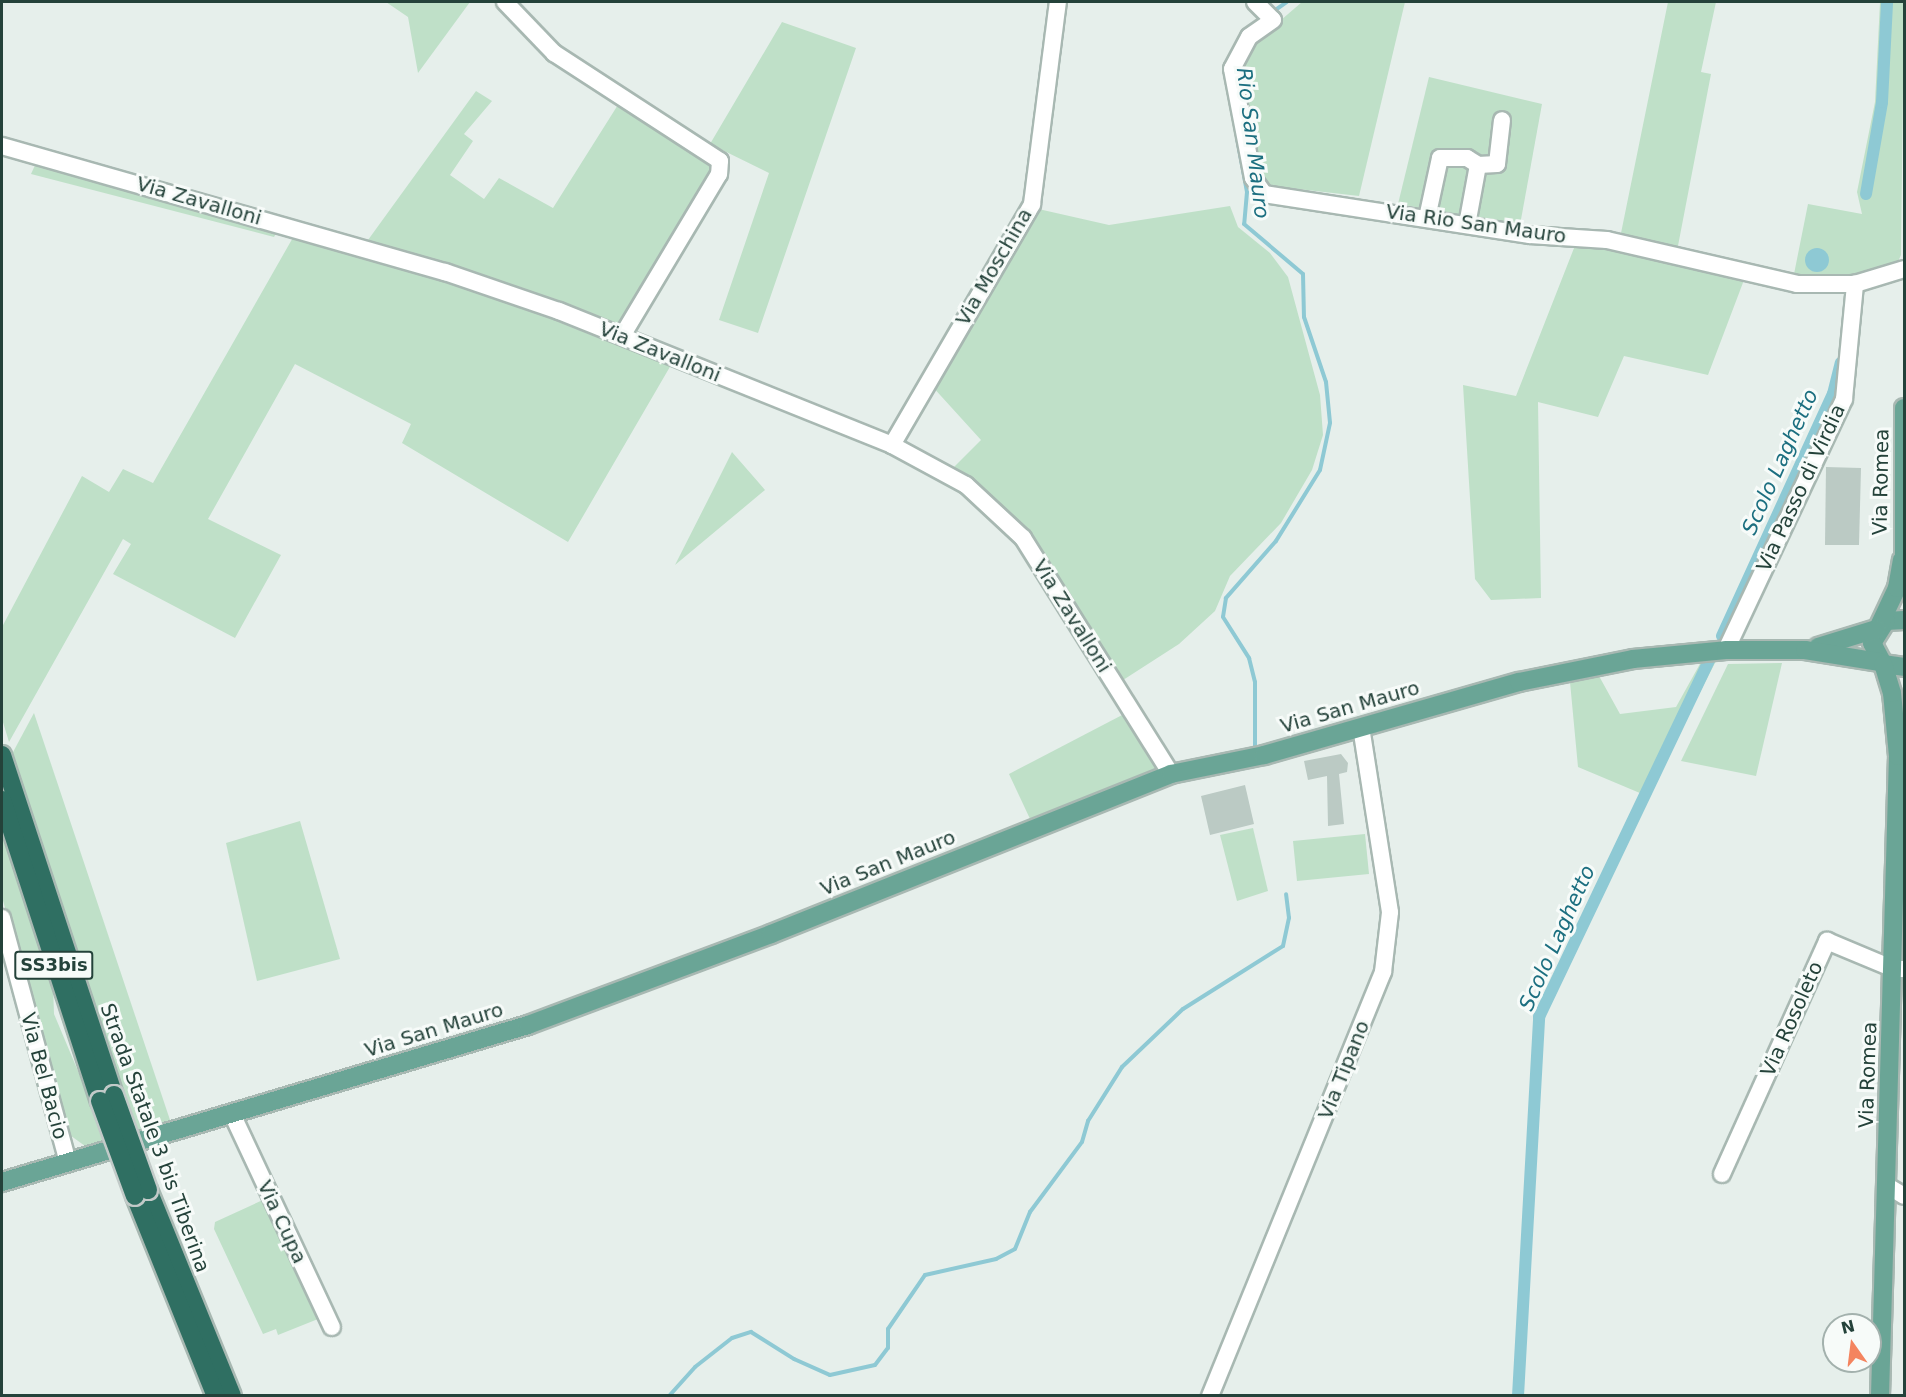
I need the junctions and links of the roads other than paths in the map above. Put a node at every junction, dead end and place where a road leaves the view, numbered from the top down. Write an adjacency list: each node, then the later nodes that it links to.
1 (505, 2): 11 (street)
2 (1058, 2): 13 (street, Via Moschina)
3 (1259, 3): 7 (street, Via Rio San Mauro)
4 (1502, 120): 6 (street)
5 (2, 146): 11 (street, Via Zavalloni)
6 (1478, 165): 7 (street); 8 (street)
7 (1427, 218): 8 (street, Via Rio San Mauro)
8 (1467, 225): 10 (street, Via Rio San Mauro)
9 (1905, 269): 10 (street, Via Rio San Mauro)
10 (1856, 284): 17 (street, Via Passo di Virdia)
11 (622, 336): 13 (street, Via Zavalloni)
12 (1905, 408): 14 (main road, Via Romea)
13 (892, 445): 25 (street, Via Zavalloni)
14 (1904, 565): 16 (main road, Via Romea)
15 (1905, 620): 16 (main road, Via San Mauro)
16 (1878, 628): 18 (main road, Via San Mauro); 19 (main road, Via Romea)
17 (1726, 650): 18 (main road, Via San Mauro); 22 (main road, Via San Mauro)
18 (1805, 650): 19 (main road, Via San Mauro)
19 (1881, 663): 20 (main road, Via San Mauro); 24 (main road, Via Romea)
20 (1905, 667)
21 (1905, 699): 24 (main road, Via Romea)
22 (1361, 727): 25 (main road, Via San Mauro); 40 (street, Via Tipano)
23 (2, 755): 27 (highway, Strada Statale 3 bis Tiberina / SS3bis)
24 (1898, 756): 29 (main road, Via Romea)
25 (1171, 774): 30 (main road, Via San Mauro)
26 (2, 800): 27 (highway, Strada Statale 3 bis Tiberina / SS3bis)
27 (17, 828): 35 (highway, Strada Statale 3 bis Tiberina / SS3bis, bridge)
28 (2, 918): 31 (street, Via Bel Bacio)
29 (1899, 969): 32 (street, Via Rosoleto); 34 (main road, Via Romea)
30 (232, 1116): 31 (main road, Via San Mauro); 37 (street, Via Cupa)
31 (68, 1163): 33 (main road, Via San Mauro)
32 (1722, 1174)
33 (2, 1182)
34 (1886, 1185): 36 (street); 41 (main road, Via Romea)
35 (142, 1193): 38 (highway, Strada Statale 3 bis Tiberina / SS3bis); 39 (highway, Strada Statale 3 bis Tiberina / SS3bis)
36 (1905, 1196)
37 (332, 1327)
38 (216, 1395)
39 (231, 1395)
40 (1210, 1395)
41 (1880, 1395)

